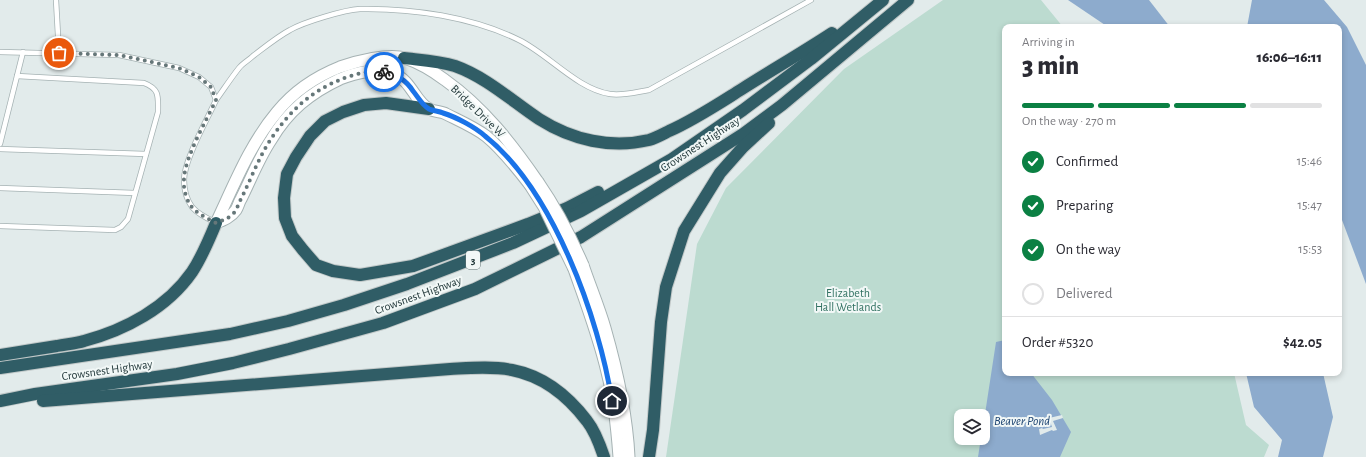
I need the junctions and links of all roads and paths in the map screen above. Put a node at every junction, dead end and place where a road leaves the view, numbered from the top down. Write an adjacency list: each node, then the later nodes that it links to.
1 (56, 0): 7 (lane)
2 (811, 0): 10 (lane)
3 (908, 0): 24 (highway, Crowsnest Highway / 3); 29 (highway)
4 (879, 4): 8 (highway); 12 (highway, Crowsnest Highway / 3)
5 (0, 52): 6 (lane)
6 (23, 52): 7 (lane); 9 (lane)
7 (59, 53): 10 (lane)
8 (404, 58): 16 (street, Bridge Drive W); 19 (street, Bridge Drive W)
9 (17, 76): 13 (lane); 15 (lane)
10 (216, 100): 19 (lane)
11 (429, 109): 12 (highway); 16 (street, Bridge Drive W); 19 (street)
12 (700, 139): 23 (highway, Crowsnest Highway / 3)
13 (0, 144)
14 (0, 149): 15 (lane)
15 (146, 154): 18 (lane)
16 (534, 184): 21 (street, Bridge Drive W, bridge)
17 (0, 188): 18 (lane)
18 (135, 193): 20 (lane)
19 (216, 223): 22 (highway)
20 (0, 226)
21 (578, 267): 27 (street, Bridge Drive W); 28 (street, Bridge Drive W)
22 (0, 355)
23 (0, 368)
24 (0, 401)
25 (0, 404): 26 (highway)
26 (604, 457)
27 (619, 457)
28 (629, 457)
29 (649, 457)

